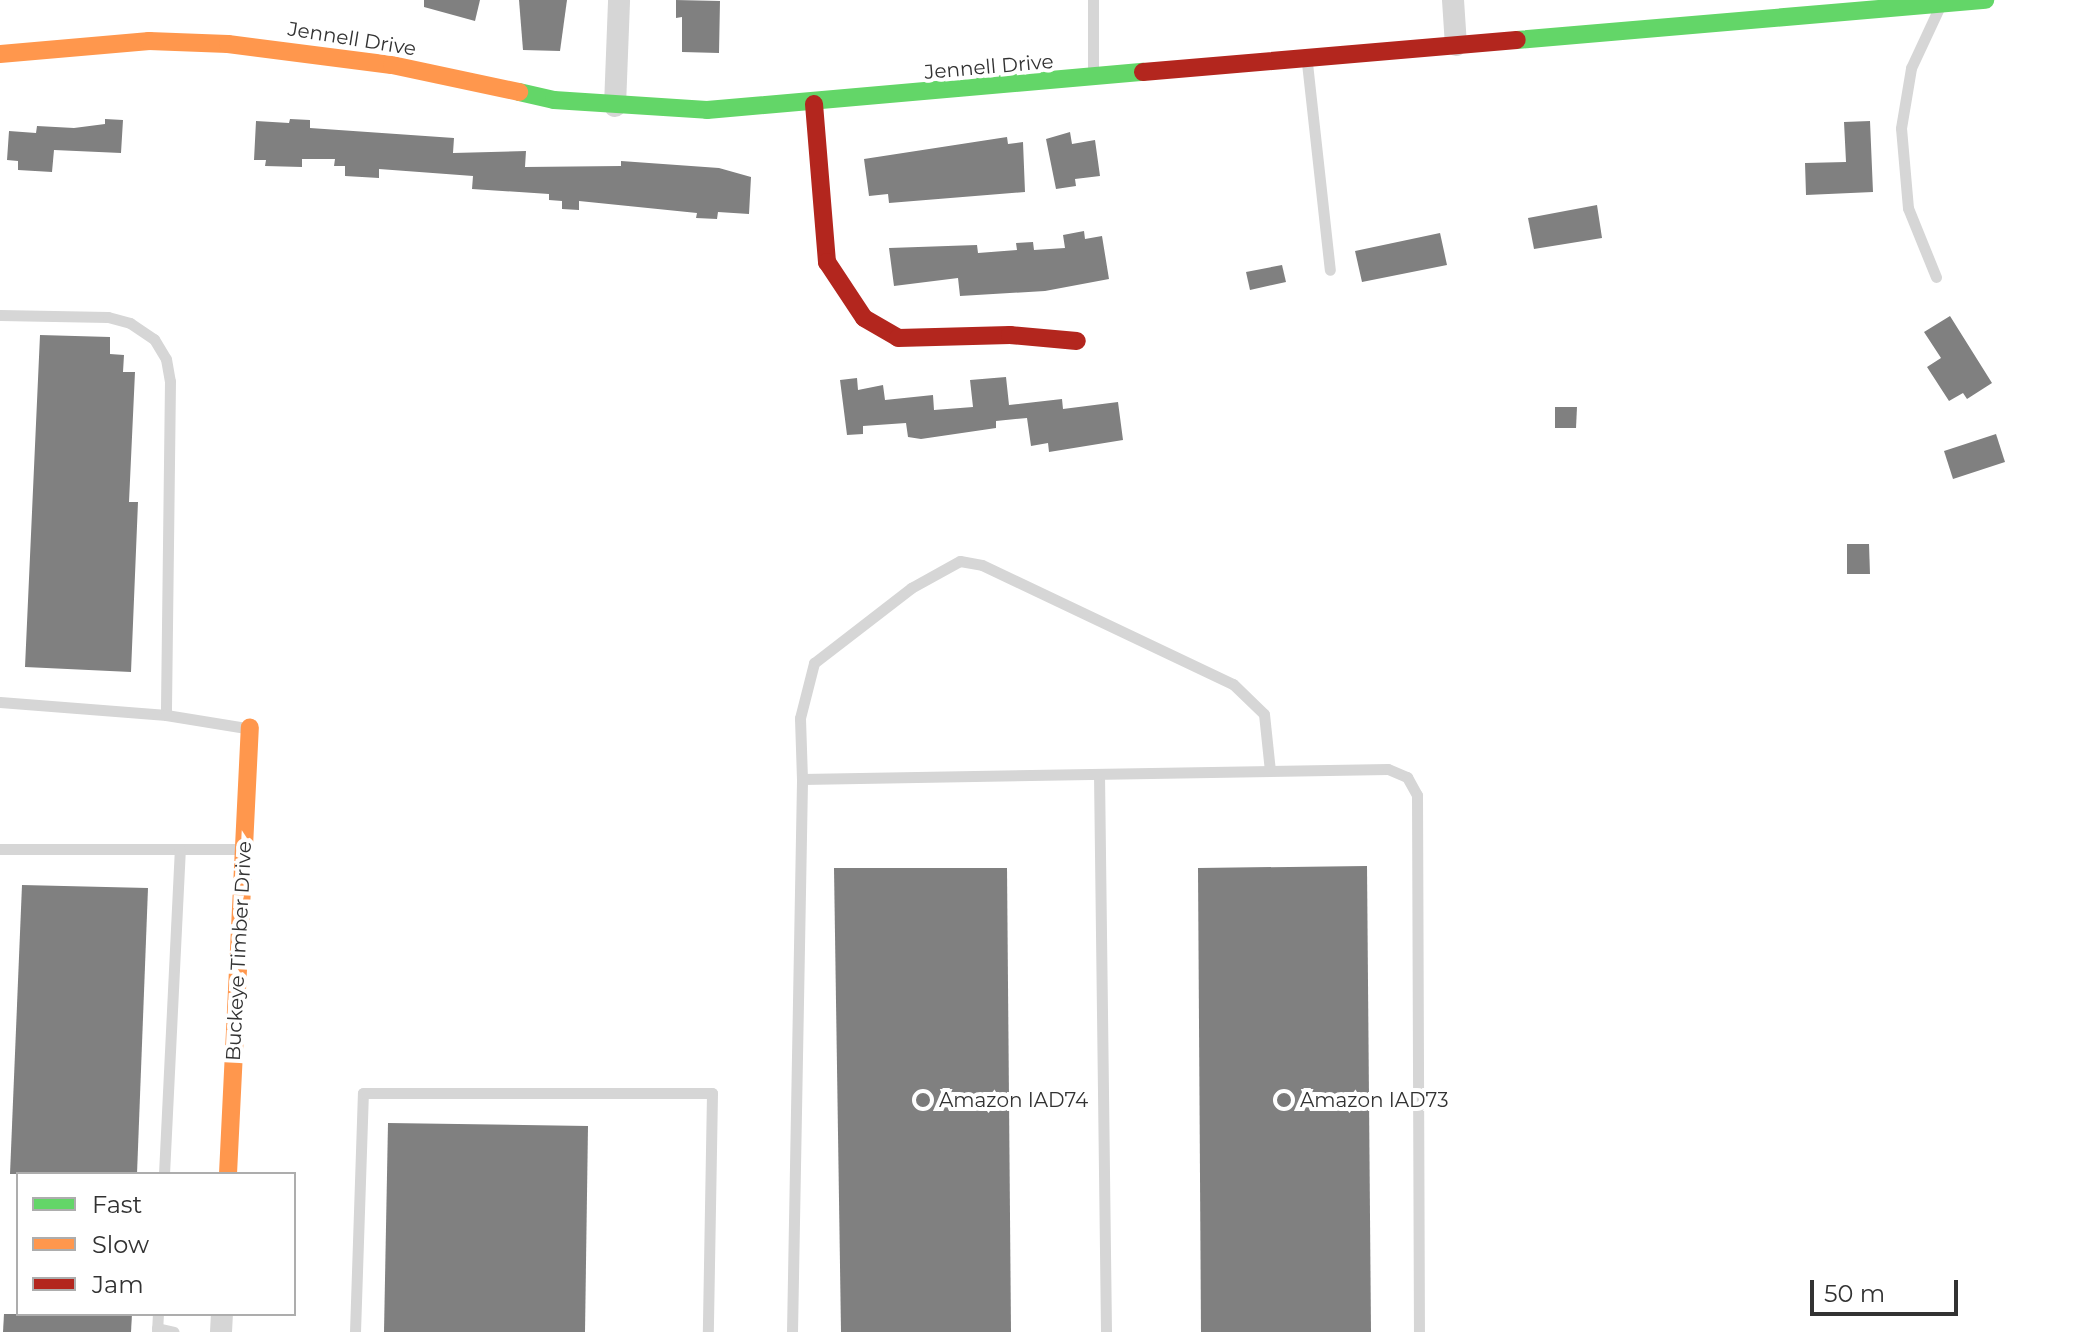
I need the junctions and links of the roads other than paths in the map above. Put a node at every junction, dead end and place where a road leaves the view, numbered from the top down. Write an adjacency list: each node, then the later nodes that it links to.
1 (619, 0): 11 (street)
2 (1093, 0): 9 (lane)
3 (1453, 0): 6 (street)
4 (1985, 0): 5 (street, Jennell Drive)
5 (1942, 4): 6 (street, Jennell Drive); 13 (lane)
6 (1456, 45): 8 (street, Jennell Drive)
7 (0, 54): 11 (street, Jennell Drive)
8 (1307, 58): 9 (street, Jennell Drive); 12 (lane)
9 (1093, 80): 10 (street, Jennell Drive)
10 (814, 104): 11 (street, Jennell Drive); 15 (street)
11 (615, 106)
12 (1330, 270)
13 (1936, 277)
14 (0, 315): 17 (lane)
15 (1077, 341)
16 (0, 702): 17 (lane)
17 (166, 715): 18 (lane)
18 (250, 728): 24 (street, Buckeye Timber Drive)
19 (1270, 771): 20 (lane); 21 (lane); 33 (lane)
20 (1099, 774): 21 (lane); 32 (lane)
21 (802, 779): 31 (lane)
22 (0, 849): 23 (lane)
23 (180, 849): 24 (lane); 25 (lane)
24 (244, 849): 26 (street, Buckeye Timber Drive)
25 (164, 1172)
26 (228, 1172)
27 (157, 1330): 28 (lane)
28 (174, 1332)
29 (355, 1332): 30 (lane)
30 (708, 1332)
31 (792, 1332)
32 (1106, 1332)
33 (1419, 1332)

